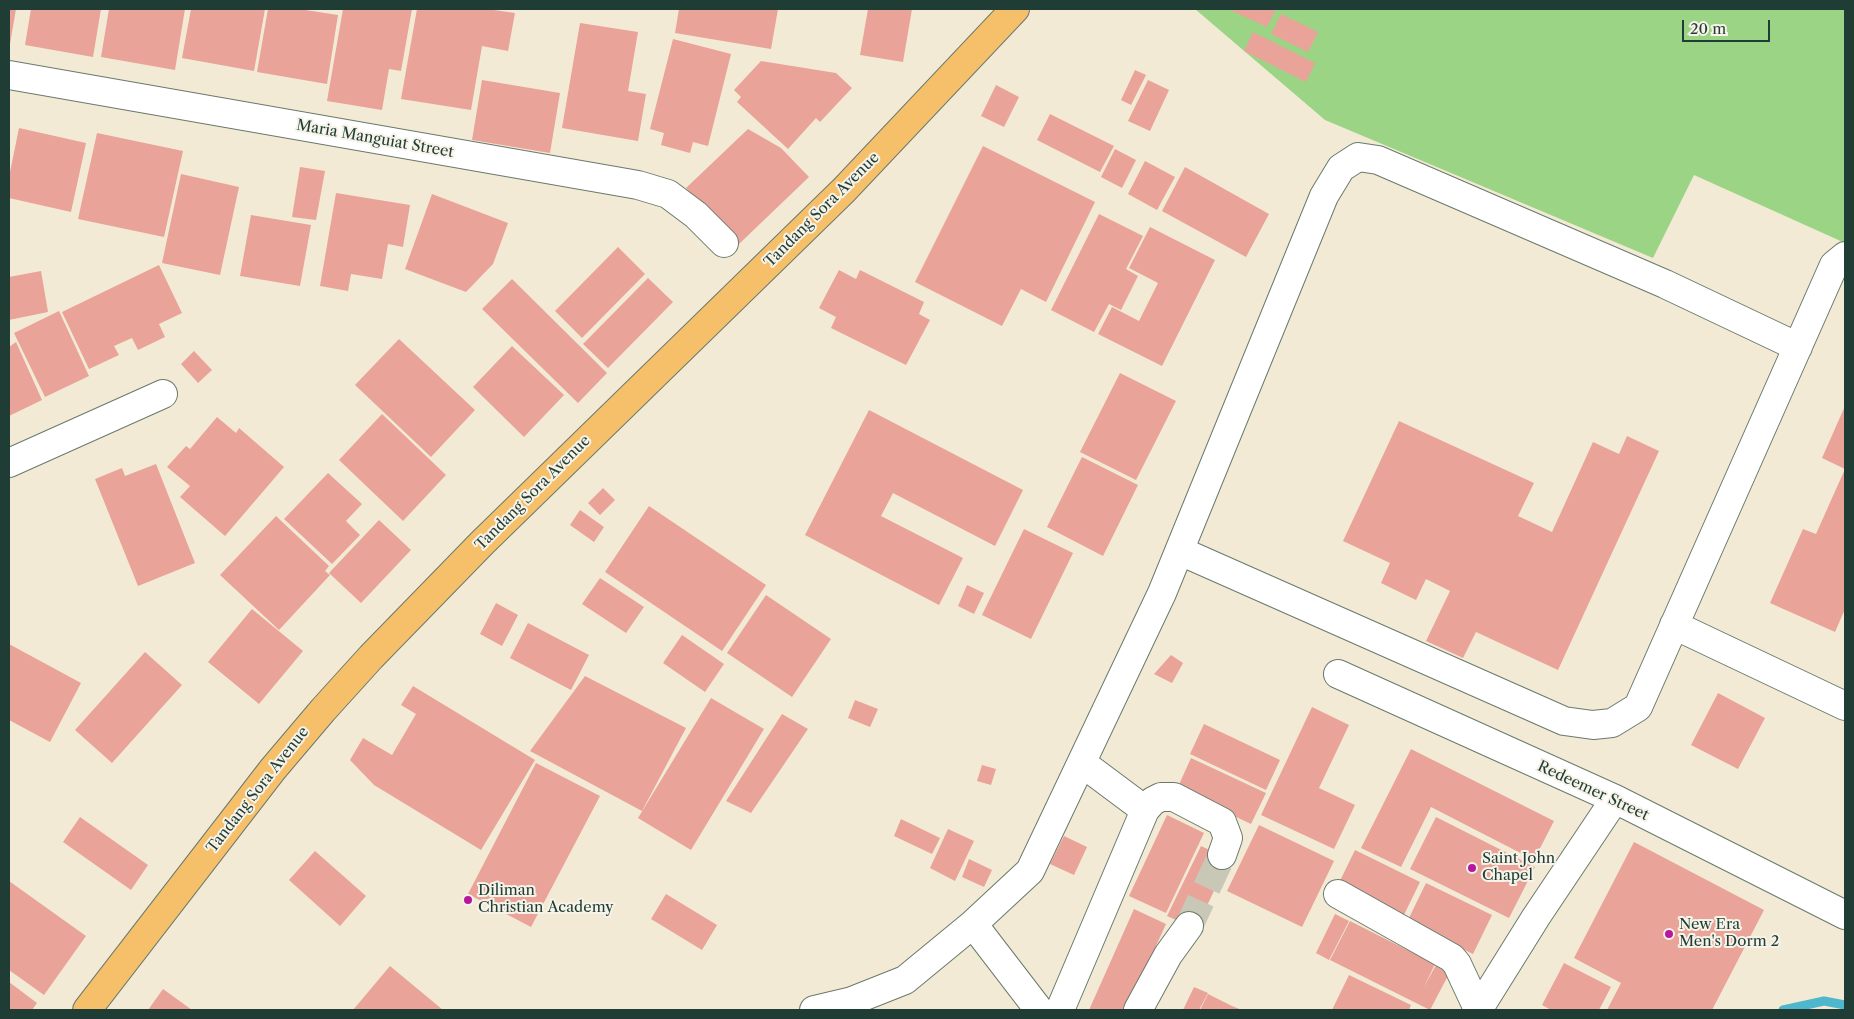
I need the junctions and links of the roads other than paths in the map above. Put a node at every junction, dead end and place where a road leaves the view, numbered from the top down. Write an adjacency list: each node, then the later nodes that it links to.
1 (1015, 9): 20 (main road, Tandang Sora Avenue)
2 (9, 75): 3 (street, Maria Manguiat Street)
3 (724, 243)
4 (1845, 256): 5 (street)
5 (1798, 347): 8 (street); 9 (street)
6 (163, 394): 7 (street)
7 (9, 464)
8 (1180, 551): 9 (street); 12 (street)
9 (1674, 624): 11 (street)
10 (1338, 674): 13 (street, Redeemer Street)
11 (1845, 706)
12 (1082, 763): 14 (street); 18 (street)
13 (1615, 799): 17 (street, Redeemer Street); 25 (street)
14 (1145, 810): 15 (street); 23 (street)
15 (1222, 855)
16 (1338, 894): 25 (street)
17 (1845, 914)
18 (972, 924): 21 (street); 22 (street)
19 (1189, 926): 24 (street)
20 (87, 1010)
21 (814, 1010)
22 (1039, 1010)
23 (1060, 1010)
24 (1138, 1010)
25 (1478, 1010)

